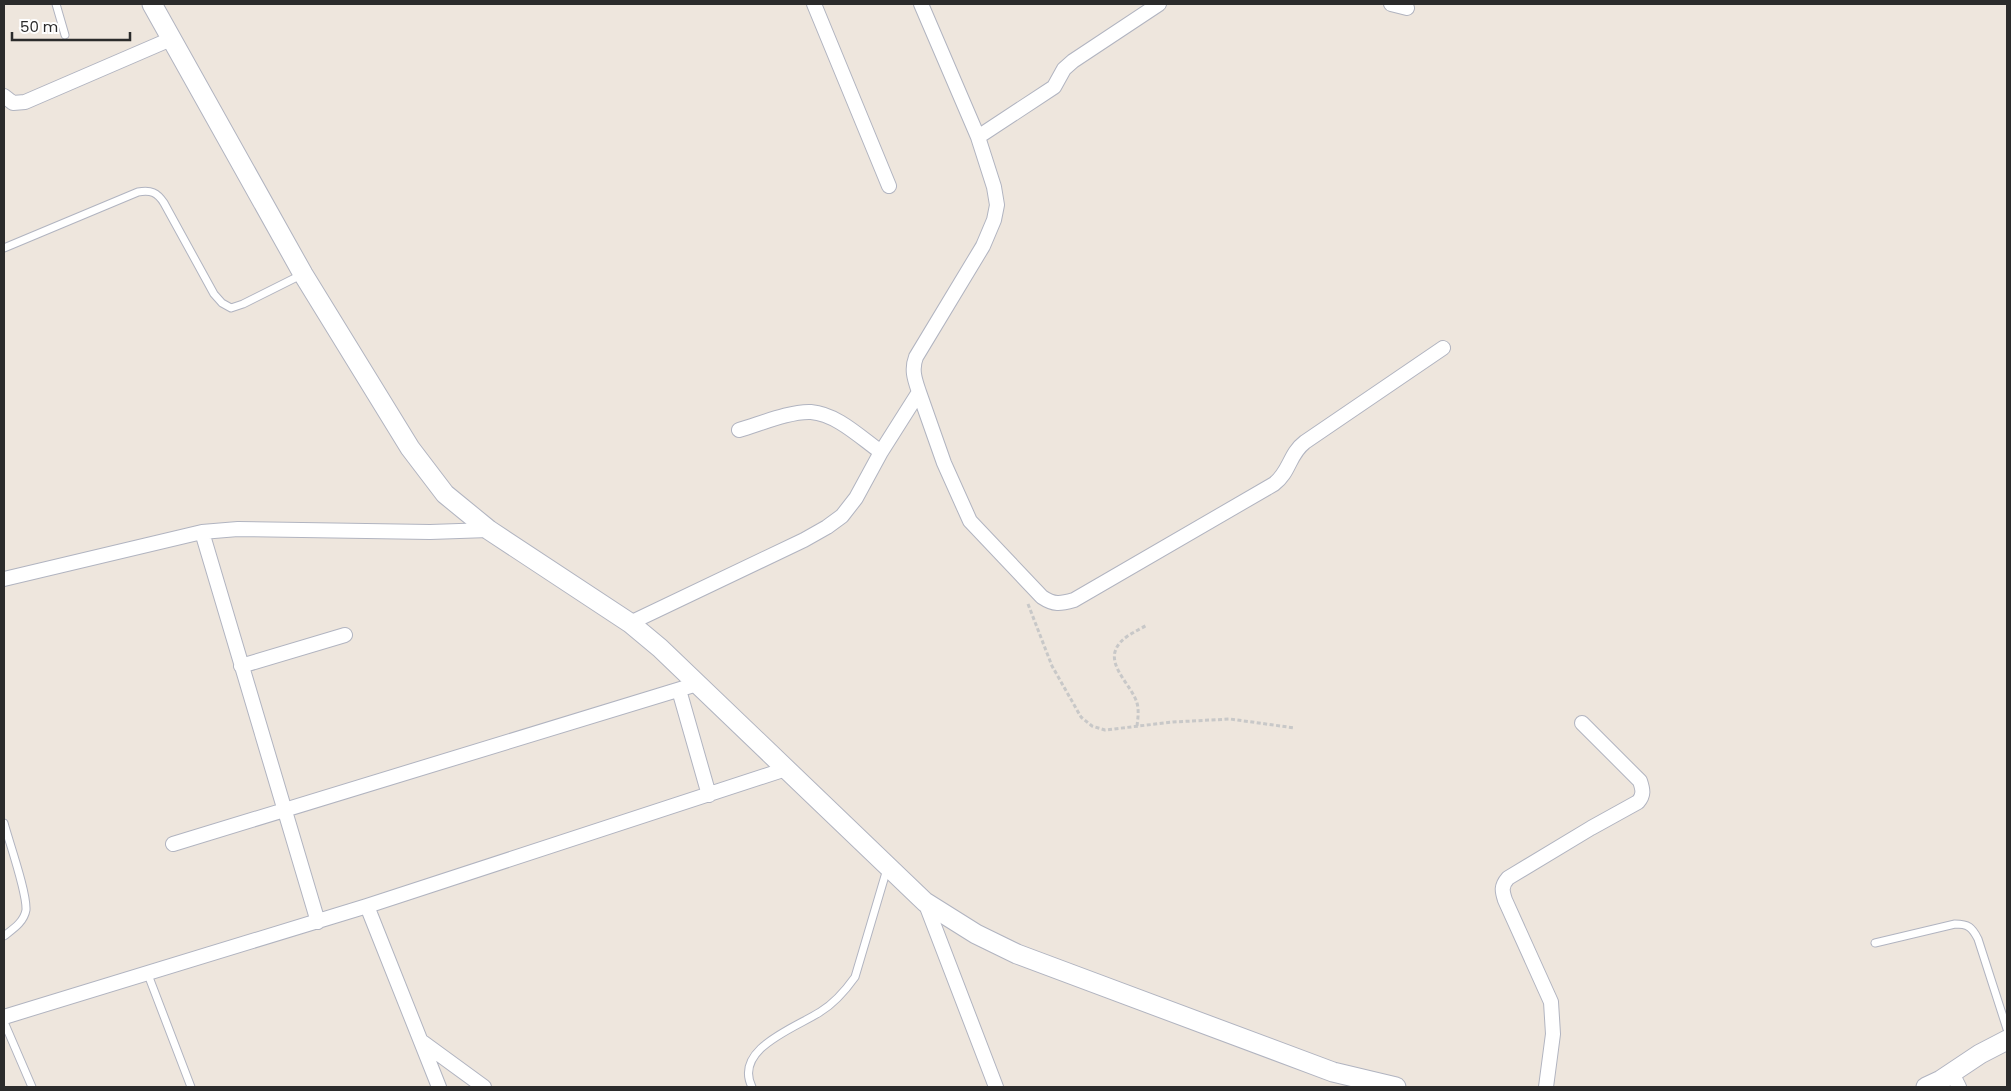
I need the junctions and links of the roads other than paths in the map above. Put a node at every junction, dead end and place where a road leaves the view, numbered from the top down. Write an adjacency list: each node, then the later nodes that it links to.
1 (56, 4): 8 (lane)
2 (152, 4): 9 (street)
3 (814, 4): 12 (street)
4 (921, 4): 11 (street)
5 (1159, 4): 11 (street)
6 (1391, 4): 7 (street)
7 (1407, 8)
8 (65, 35)
9 (171, 39): 10 (street); 14 (street)
10 (4, 96)
11 (978, 138): 16 (street)
12 (889, 186)
13 (4, 248): 14 (lane)
14 (303, 274): 19 (street)
15 (1443, 348): 16 (street)
16 (920, 392): 18 (street)
17 (740, 430): 18 (street)
18 (881, 452): 22 (street)
19 (489, 530): 20 (street); 22 (street)
20 (202, 532): 21 (street); 24 (street)
21 (4, 579)
22 (630, 623): 25 (street)
23 (345, 635): 24 (street)
24 (241, 666): 30 (street)
25 (697, 684): 26 (street); 28 (street)
26 (679, 690): 29 (street); 30 (street)
27 (1582, 723): 53 (street)
28 (786, 769): 29 (street); 33 (street)
29 (709, 795): 35 (street)
30 (283, 809): 32 (street); 36 (street)
31 (4, 822): 37 (lane)
32 (173, 844)
33 (888, 866): 34 (street); 50 (lane)
34 (925, 902): 51 (street); 52 (street)
35 (367, 906): 36 (street); 44 (street)
36 (318, 922): 39 (street)
37 (4, 936)
38 (1875, 944): 42 (lane)
39 (147, 972): 40 (street); 47 (lane)
40 (4, 1017)
41 (4, 1022): 46 (lane)
42 (2007, 1029)
43 (2007, 1040): 45 (street)
44 (421, 1041): 48 (street); 49 (street)
45 (1956, 1080): 54 (street)
46 (32, 1087)
47 (191, 1087)
48 (439, 1087)
49 (484, 1087)
50 (752, 1087)
51 (996, 1087)
52 (1396, 1087)
53 (1546, 1087)
54 (1926, 1087)

